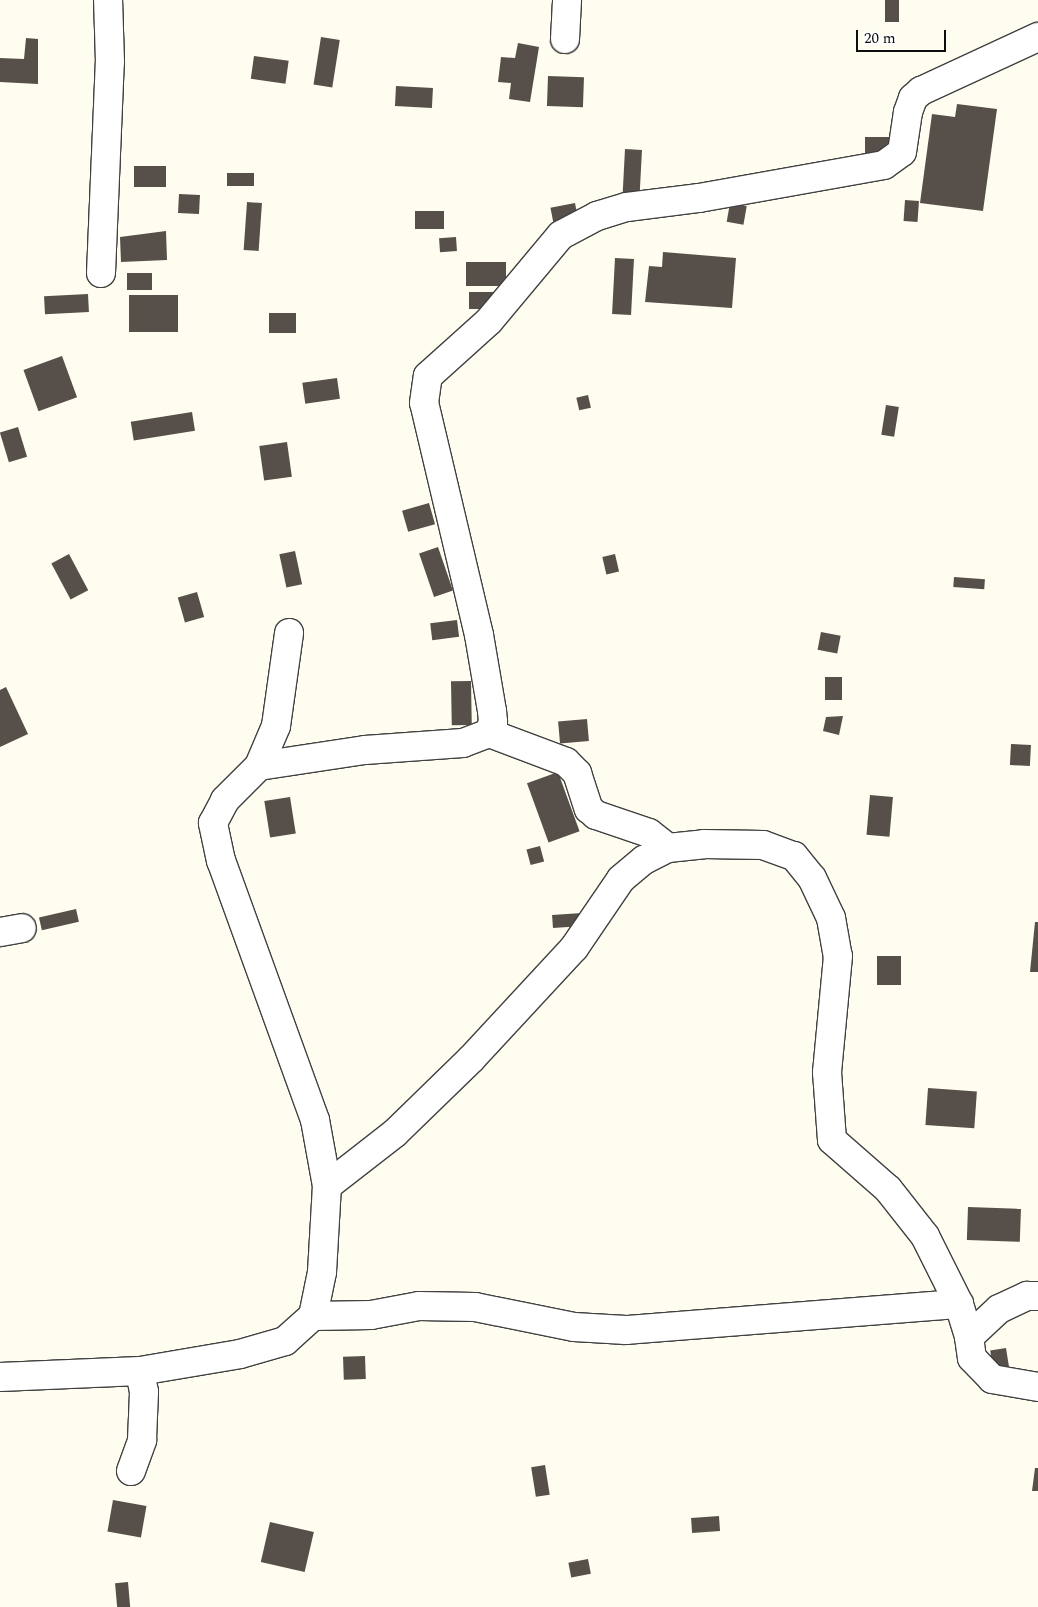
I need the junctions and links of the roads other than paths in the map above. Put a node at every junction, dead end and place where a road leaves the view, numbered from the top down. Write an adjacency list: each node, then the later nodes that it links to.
1 (108, 0): 5 (street)
2 (567, 0): 4 (street)
3 (1038, 37): 7 (street)
4 (565, 39)
5 (101, 273)
6 (289, 633): 8 (street)
7 (489, 733): 8 (street); 9 (street)
8 (259, 766): 10 (street)
9 (668, 848): 10 (street); 12 (street)
10 (327, 1186): 13 (street)
11 (1038, 1296): 14 (street)
12 (960, 1304): 13 (street); 14 (street)
13 (314, 1316): 15 (street)
14 (969, 1337): 17 (street)
15 (140, 1371): 16 (street); 18 (street)
16 (0, 1377)
17 (1038, 1386)
18 (131, 1471)

